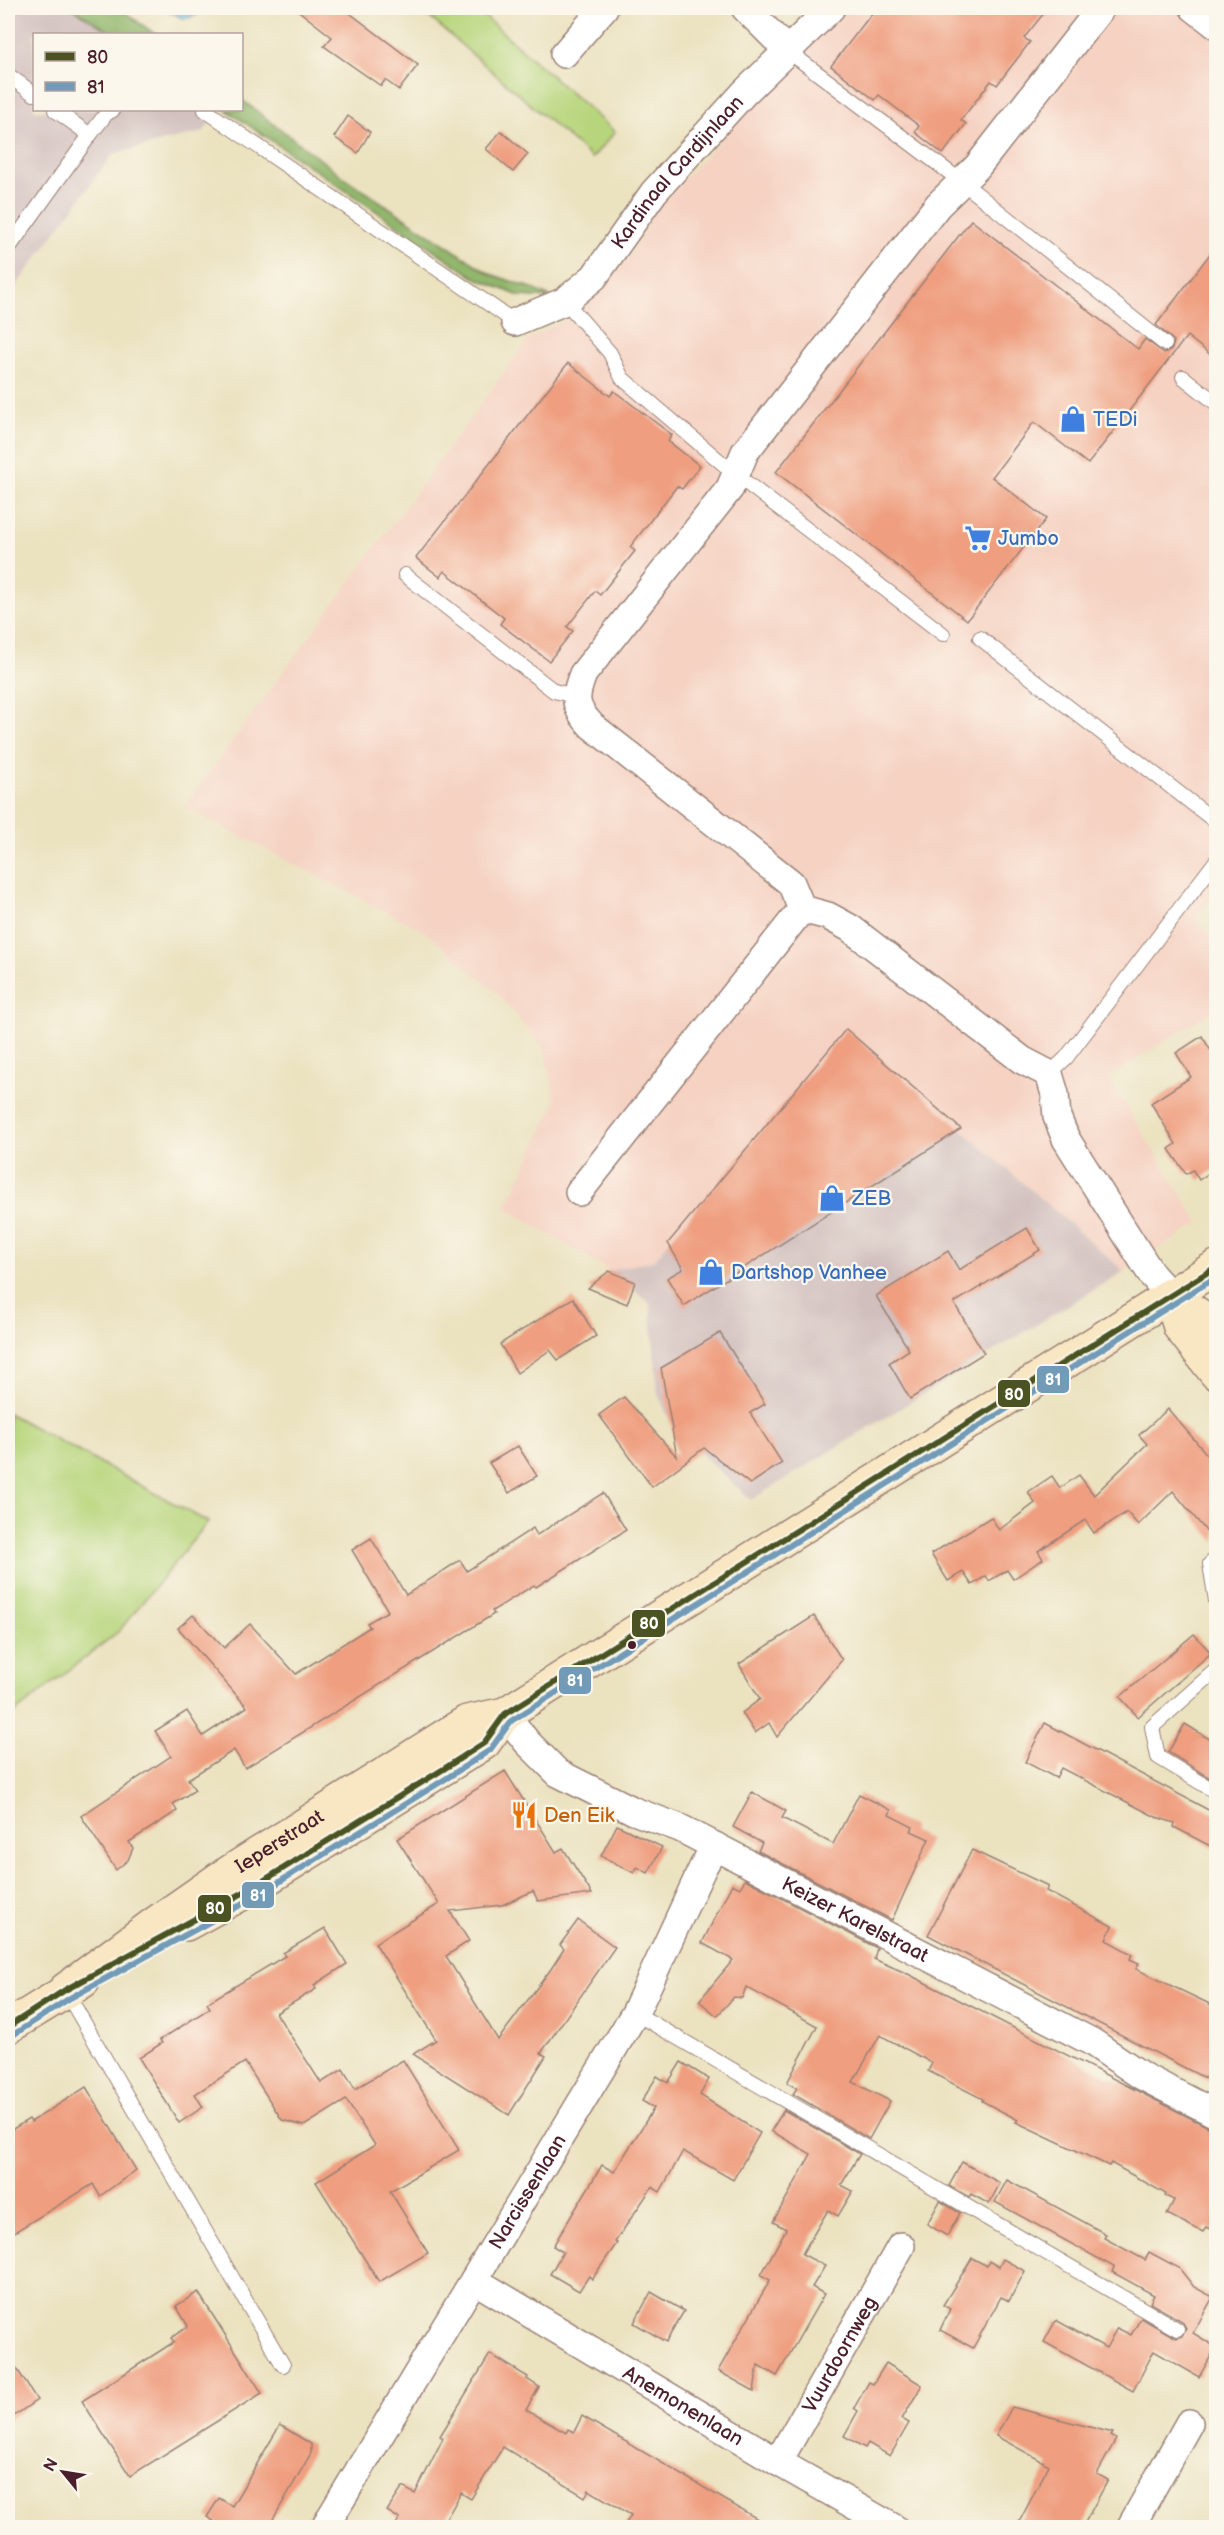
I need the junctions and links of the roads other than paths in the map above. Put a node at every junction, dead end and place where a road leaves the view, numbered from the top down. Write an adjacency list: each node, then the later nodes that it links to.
1 (604, 8): 8 (street)
2 (745, 8): 7 (street)
3 (831, 8): 7 (street, Kardinaal Cardijnlaan)
4 (1101, 8): 15 (street)
5 (1194, 8): 6 (street)
6 (1216, 25)
7 (788, 51): 15 (lane); 17 (street, Kardinaal Cardijnlaan)
8 (564, 54)
9 (8, 75): 10 (lane)
10 (33, 93)
11 (56, 111): 14 (lane)
12 (111, 111): 14 (lane)
13 (207, 111): 18 (lane)
14 (90, 135): 16 (lane)
15 (962, 182): 19 (lane); 22 (street)
16 (8, 249)
17 (565, 301): 18 (street, Kardinaal Cardijnlaan); 22 (lane)
18 (515, 322)
19 (1166, 344)
20 (1183, 377): 21 (lane)
21 (1216, 403)
22 (735, 474): 24 (lane); 26 (street)
23 (405, 575): 26 (lane)
24 (943, 634)
25 (981, 638): 27 (lane)
26 (575, 696): 29 (street)
27 (1216, 822)
28 (1216, 861): 30 (lane)
29 (802, 909): 30 (street); 31 (street)
30 (1049, 1074): 33 (street)
31 (579, 1192)
32 (1216, 1267): 33 (street, Ieperstraat)
33 (1161, 1285): 34 (street); 35 (street); 39 (street, Ieperstraat)
34 (1216, 1338)
35 (1216, 1373)
36 (1216, 1559): 37 (lane)
37 (1216, 1601)
38 (1216, 1670): 40 (lane)
39 (505, 1714): 41 (street, Keizer Karelstraat); 42 (street, Ieperstraat)
40 (1216, 1792)
41 (715, 1846): 43 (street, Narcissenlaan); 45 (street, Keizer Karelstraat)
42 (65, 1990): 44 (street, Ieperstraat); 49 (lane)
43 (635, 2013): 47 (street, Narcissenlaan); 48 (lane)
44 (8, 2027)
45 (1216, 2114)
46 (901, 2247): 51 (street, Vuurdoornweg)
47 (474, 2280): 51 (street, Anemonenlaan); 52 (street, Narcissenlaan)
48 (1177, 2329)
49 (283, 2365)
50 (1190, 2423): 54 (street)
51 (778, 2462): 53 (street, Anemonenlaan)
52 (324, 2528)
53 (894, 2528)
54 (1130, 2528)

